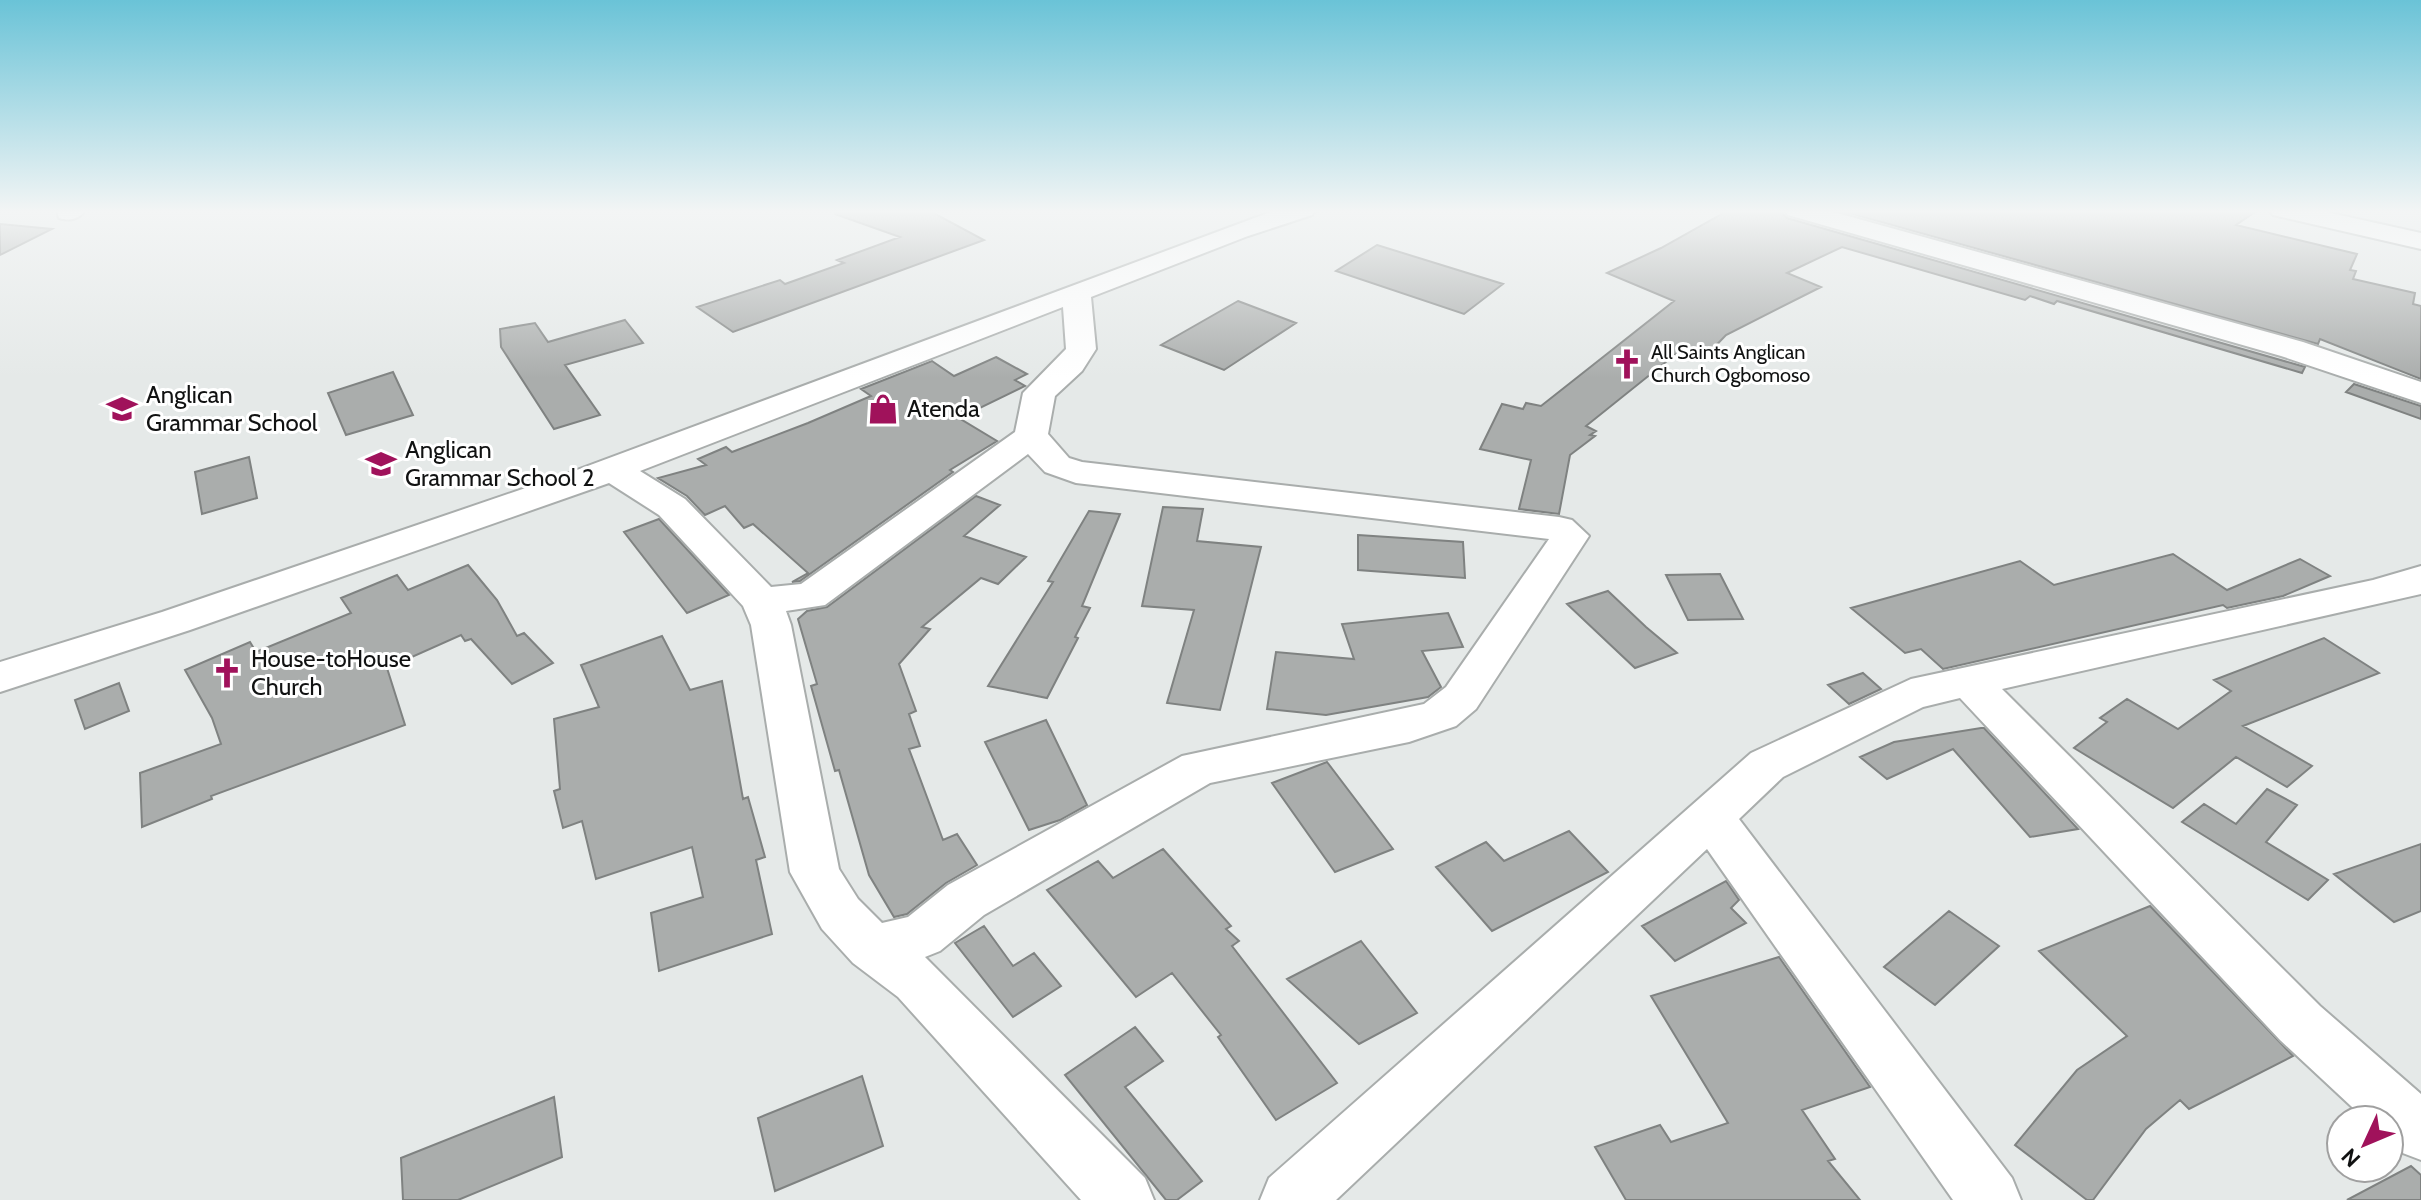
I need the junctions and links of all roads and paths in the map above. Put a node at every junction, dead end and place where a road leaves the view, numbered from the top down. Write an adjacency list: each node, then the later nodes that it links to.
1 (1144, 266): 3 (street)
2 (1997, 266): 4 (street)
3 (1076, 292): 5 (street); 6 (street)
4 (2421, 393)
5 (1031, 436): 8 (street); 12 (street)
6 (612, 469): 8 (street); 9 (street)
7 (2418, 584): 10 (street)
8 (761, 601): 12 (street)
9 (0, 677)
10 (1969, 681): 11 (street); 13 (street)
11 (1710, 817): 15 (street); 16 (street)
12 (919, 958): 14 (street)
13 (2421, 1132)
14 (1123, 1200)
15 (1291, 1200)
16 (1990, 1200)

